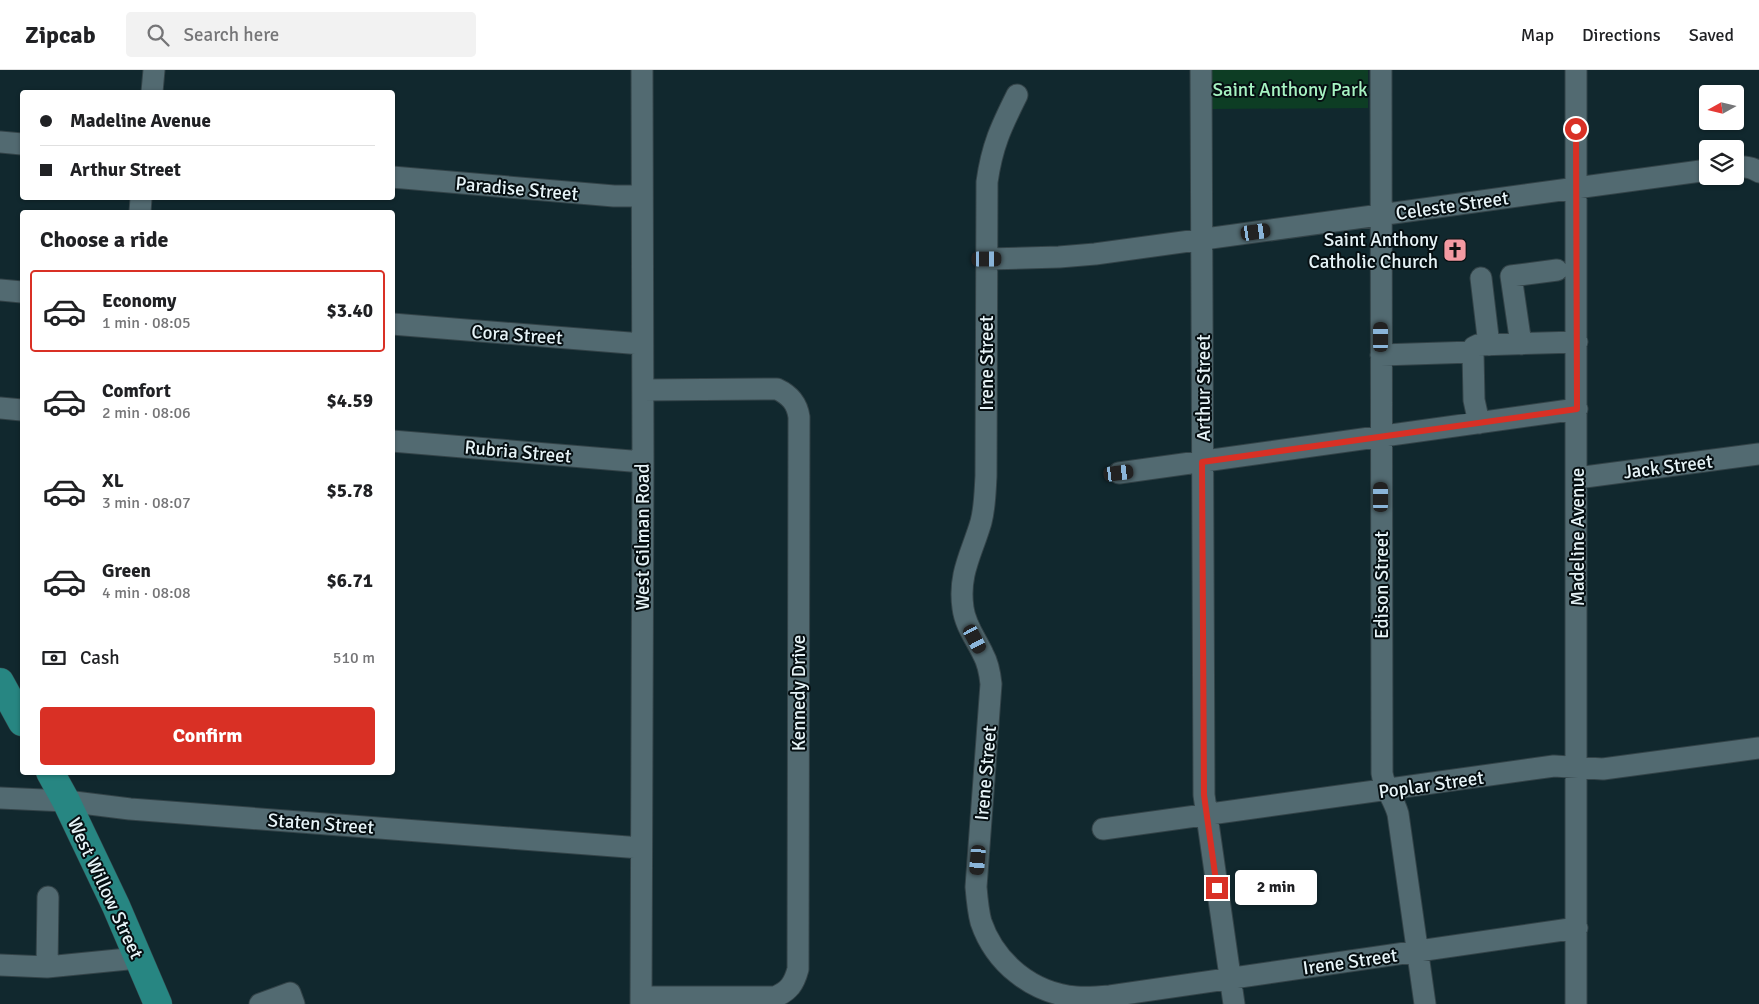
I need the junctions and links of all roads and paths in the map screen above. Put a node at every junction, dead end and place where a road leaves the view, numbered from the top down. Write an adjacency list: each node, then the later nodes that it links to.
1 (154, 70): 6 (street)
2 (642, 70): 15 (street, West Gilman Road)
3 (1201, 70): 17 (street, Arthur Street)
4 (1381, 70): 16 (street, Edison Street)
5 (1576, 70): 14 (street, Madeline Avenue)
6 (152, 90)
7 (1017, 95): 18 (street, Irene Street)
8 (0, 142): 9 (street)
9 (20, 144)
10 (1744, 166): 12 (street)
11 (1699, 171): 14 (street, Celeste Street)
12 (1759, 172)
13 (395, 177): 15 (street, Paradise Street)
14 (1577, 188): 16 (street, Celeste Street); 24 (street, Madeline Avenue)
15 (642, 196): 25 (street, West Gilman Road)
16 (1381, 214): 17 (street, Celeste Street); 28 (street, Edison Street)
17 (1202, 240): 18 (street, Celeste Street); 38 (street, Arthur Street)
18 (987, 259): 58 (street, Irene Street)
19 (1557, 270): 26 (street)
20 (1481, 278): 27 (street)
21 (0, 290): 22 (street)
22 (20, 292)
23 (395, 324): 25 (street, Cora Street)
24 (1577, 342): 26 (street); 31 (street, Madeline Avenue)
25 (642, 344): 29 (street, West Gilman Road)
26 (1521, 344): 27 (street)
27 (1481, 349): 28 (street); 33 (street)
28 (1381, 355): 34 (street, Edison Street)
29 (643, 390): 37 (street, West Gilman Road); 59 (street, Kennedy Drive)
30 (0, 408): 32 (street)
31 (1577, 409): 33 (street); 40 (street, Madeline Avenue)
32 (20, 410)
33 (1479, 423): 34 (street)
34 (1381, 438): 38 (street); 46 (street, Edison Street)
35 (395, 441): 37 (street, Rubria Street)
36 (1759, 454): 40 (street, Jack Street)
37 (643, 462): 51 (street, West Gilman Road)
38 (1202, 462): 39 (street); 49 (street, Arthur Street)
39 (1119, 473)
40 (1577, 478): 44 (street, Madeline Avenue)
41 (0, 682): 42 (main road)
42 (20, 718)
43 (1759, 748): 44 (street, Poplar Street)
44 (1577, 768): 46 (street, Poplar Street); 53 (street, Madeline Avenue)
45 (52, 775): 48 (main road, West Willow Street)
46 (1387, 790): 49 (street, Poplar Street); 54 (street, Edison Street)
47 (0, 798): 48 (street, Staten Street)
48 (66, 801): 51 (street, Staten Street); 55 (main road, West Willow Street)
49 (1206, 815): 50 (street, Poplar Street); 58 (street, Arthur Street)
50 (1103, 829)
51 (642, 848): 59 (street, West Gilman Road)
52 (48, 897): 57 (street)
53 (1576, 928): 54 (street, Irene Street); 65 (street, Madeline Avenue)
54 (1418, 951): 58 (street, Irene Street); 64 (street, Edison Street)
55 (138, 958): 57 (street); 60 (main road, West Willow Street)
56 (0, 966): 57 (street)
57 (46, 967)
58 (1230, 978): 63 (street, Arthur Street)
59 (641, 1000)
60 (158, 1004)
61 (260, 1004): 62 (street)
62 (294, 1004)
63 (1234, 1004)
64 (1425, 1004)
65 (1576, 1004)

